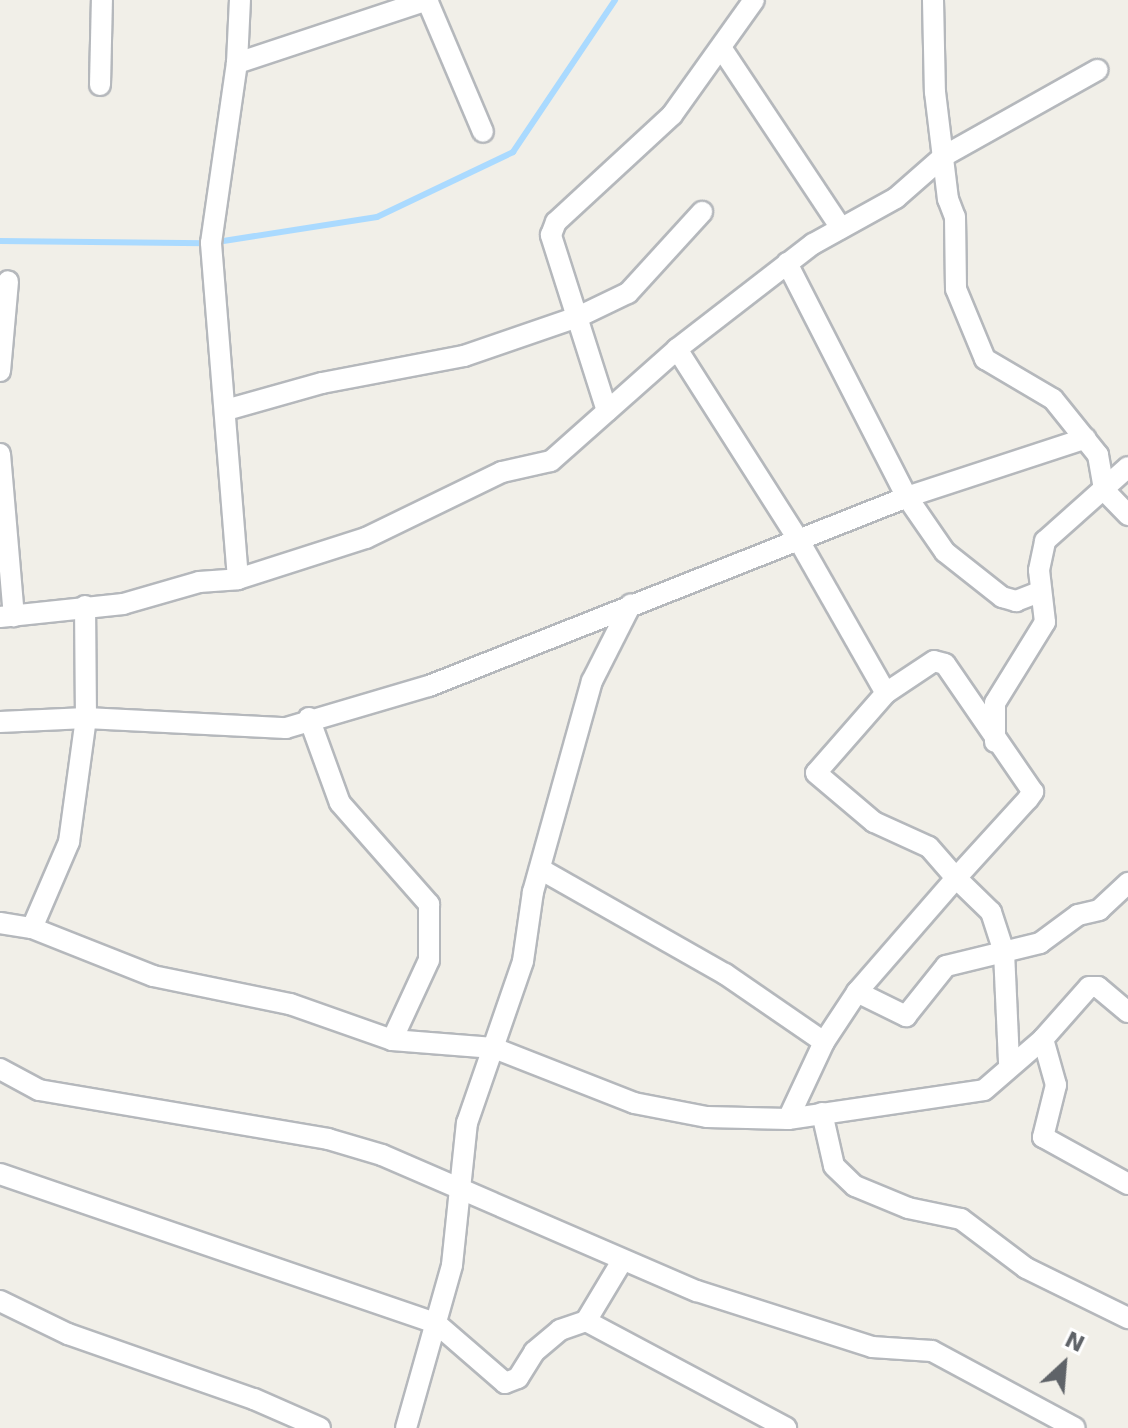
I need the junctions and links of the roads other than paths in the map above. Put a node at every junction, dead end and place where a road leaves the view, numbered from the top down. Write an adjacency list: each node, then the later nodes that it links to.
1 (102, 0): 9 (street)
2 (240, 0): 7 (street)
3 (428, 0): 7 (street); 10 (street)
4 (754, 0): 6 (street)
5 (933, 0): 11 (street)
6 (722, 49): 13 (street); 16 (street)
7 (237, 63): 19 (street)
8 (1097, 70): 11 (street)
9 (100, 85)
10 (483, 132)
11 (944, 156): 13 (street); 21 (street)
12 (702, 212): 16 (street)
13 (841, 228): 14 (street)
14 (787, 263): 17 (street); 25 (street)
15 (8, 281): 18 (street)
16 (580, 316): 19 (street); 20 (street)
17 (677, 349): 20 (street); 27 (street)
18 (0, 371)
19 (226, 410): 28 (street)
20 (607, 411): 28 (street)
21 (1086, 438): 24 (street); 25 (street)
22 (0, 454): 32 (street)
23 (1128, 467): 24 (street)
24 (1104, 490): 26 (street); 29 (street)
25 (907, 497): 27 (street); 29 (street)
26 (1128, 515)
27 (798, 539): 30 (street); 33 (street)
28 (238, 579): 31 (street)
29 (1040, 592): 37 (street)
30 (631, 604): 35 (street); 38 (street)
31 (85, 606): 32 (street); 34 (street)
32 (7, 616)
33 (886, 693): 37 (street); 39 (street)
34 (86, 718): 35 (street); 36 (street); 42 (street)
35 (309, 718): 47 (street)
36 (0, 722)
37 (995, 742): 39 (street)
38 (540, 869): 48 (street); 49 (street)
39 (956, 878): 43 (street); 44 (street)
40 (1128, 883): 43 (street)
41 (0, 923): 42 (street)
42 (32, 928): 47 (street)
43 (1004, 952): 44 (street); 50 (street)
44 (857, 992): 48 (street)
45 (1128, 1012): 46 (street)
46 (1043, 1039): 50 (street); 55 (street)
47 (392, 1040): 49 (street)
48 (824, 1042): 53 (street)
49 (494, 1048): 53 (street); 56 (street)
50 (1009, 1063): 52 (street)
51 (2, 1074): 56 (street)
52 (822, 1113): 53 (street); 59 (street)
53 (788, 1119)
54 (0, 1174): 61 (street)
55 (1128, 1184)
56 (458, 1186): 57 (street); 61 (street)
57 (622, 1261): 60 (street); 65 (street)
58 (0, 1301): 62 (street)
59 (1128, 1318)
60 (586, 1321): 61 (street); 64 (street)
61 (437, 1324): 63 (street)
62 (320, 1428)
63 (406, 1428)
64 (786, 1428)
65 (1075, 1428)

